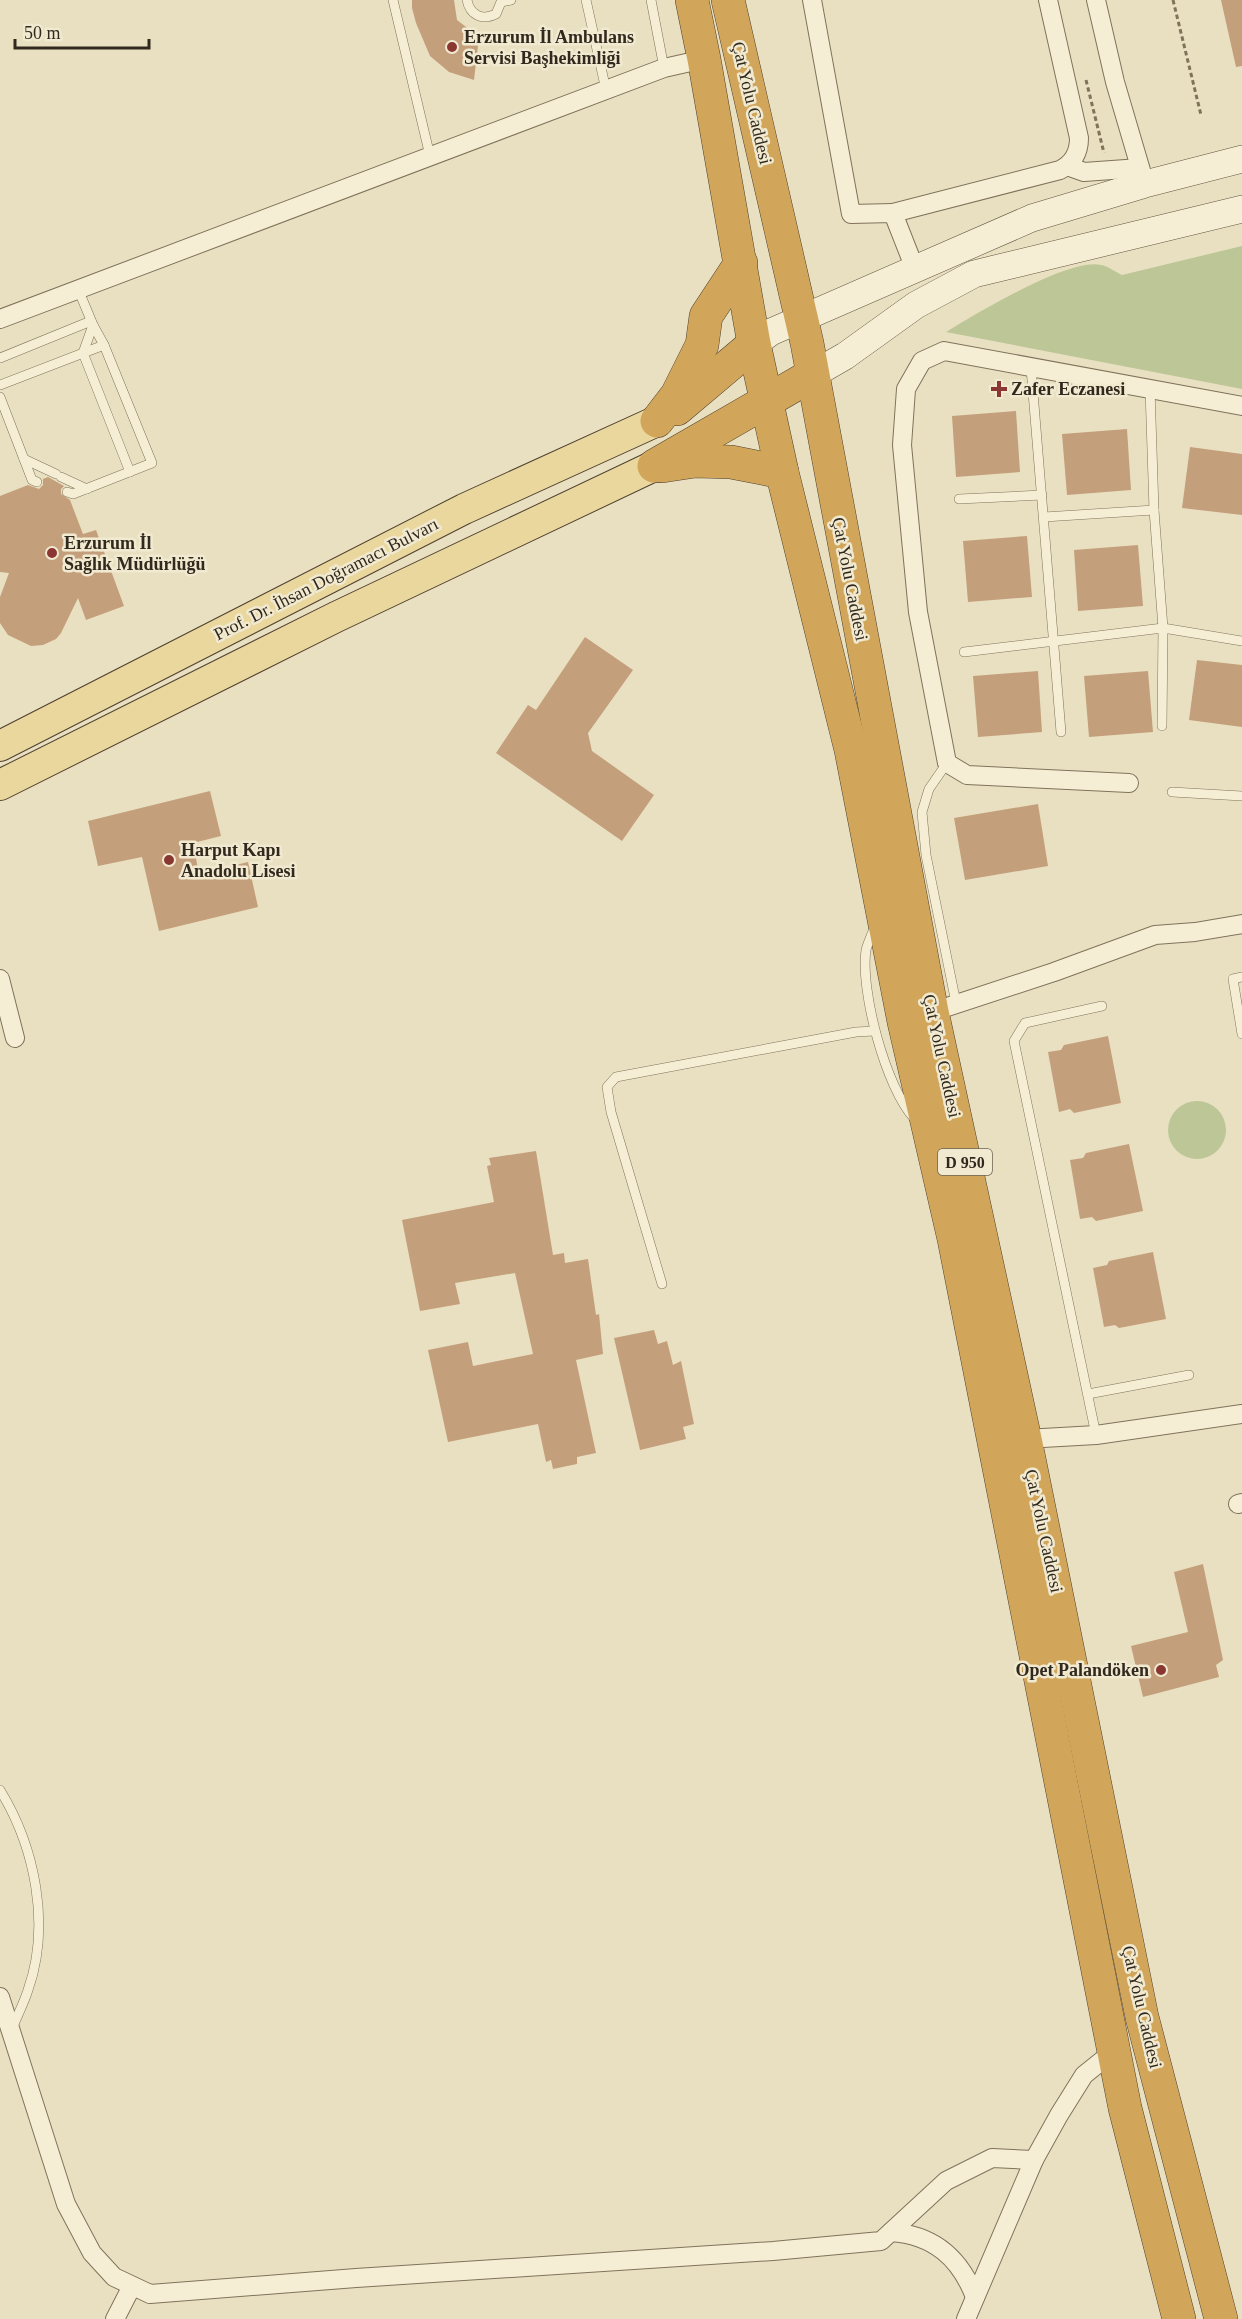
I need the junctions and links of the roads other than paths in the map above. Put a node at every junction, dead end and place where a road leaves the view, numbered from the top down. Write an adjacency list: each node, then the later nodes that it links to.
1 (393, 0): 14 (lane)
2 (467, 0): 10 (lane)
3 (586, 0): 13 (lane)
4 (651, 0): 12 (lane)
5 (692, 0): 11 (highway, Çat Yolu Caddesi / D 950)
6 (728, 0): 24 (highway, Çat Yolu Caddesi / D 950)
7 (812, 0): 19 (street)
8 (1048, 0): 16 (street)
9 (1096, 0): 17 (street)
10 (505, 1)
11 (704, 59): 12 (street); 20 (highway, Çat Yolu Caddesi / D 950)
12 (664, 68): 13 (street)
13 (606, 90): 14 (street)
14 (430, 156): 22 (street)
15 (1242, 159): 17 (main road)
16 (1067, 166): 17 (street); 19 (street)
17 (1143, 176): 21 (main road)
18 (1242, 209): 31 (main road)
19 (893, 213): 21 (street)
20 (741, 263): 26 (highway, Çat Yolu Caddesi / D 950); 37 (highway)
21 (915, 269): 24 (main road)
22 (78, 289): 23 (street); 25 (lane)
23 (0, 319)
24 (801, 319): 26 (main road); 31 (highway, Çat Yolu Caddesi / D 950)
25 (92, 323): 27 (lane); 28 (lane); 29 (lane)
26 (754, 344): 35 (highway, Çat Yolu Caddesi / D 950); 37 (highway)
27 (104, 345): 28 (lane); 40 (lane)
28 (83, 353): 32 (lane); 40 (lane)
29 (0, 358)
30 (1031, 368): 33 (street); 45 (lane); 56 (street)
31 (812, 375): 35 (highway); 66 (highway, Çat Yolu Caddesi / D 950)
32 (0, 385)
33 (1150, 389): 36 (street); 47 (lane)
34 (0, 397): 38 (lane)
35 (766, 401): 39 (highway); 41 (highway, Çat Yolu Caddesi / D 950)
36 (1242, 406)
37 (657, 420): 55 (main road, Prof. Dr. İhsan Doğramacı Bulvarı)
38 (24, 459): 42 (lane); 43 (lane)
39 (654, 466): 41 (highway); 58 (main road, Prof. Dr. İhsan Doğramacı Bulvarı)
40 (130, 472): 43 (lane)
41 (782, 472): 61 (highway, Çat Yolu Caddesi / D 950)
42 (37, 482)
43 (87, 489): 44 (lane)
44 (67, 492)
45 (1042, 495): 46 (lane); 48 (lane)
46 (959, 499)
47 (1154, 510): 48 (lane); 49 (lane)
48 (1044, 517): 51 (lane)
49 (1163, 628): 50 (lane); 51 (lane); 53 (lane)
50 (1242, 641)
51 (1054, 642): 52 (lane); 54 (lane)
52 (964, 652)
53 (1161, 726)
54 (1061, 732)
55 (0, 746)
56 (947, 763): 57 (street); 66 (lane)
57 (1129, 783)
58 (0, 784)
59 (1173, 792): 60 (lane)
60 (1242, 796)
61 (882, 905): 67 (lane); 70 (highway, Çat Yolu Caddesi / D 950)
62 (1242, 924): 66 (street)
63 (1242, 977): 68 (lane)
64 (0, 979): 69 (street)
65 (1102, 1006): 73 (lane)
66 (944, 1008): 76 (highway, Çat Yolu Caddesi / D 950)
67 (874, 1031): 70 (lane); 71 (lane)
68 (1242, 1034)
69 (15, 1038)
70 (930, 1135): 80 (highway, Çat Yolu Caddesi / D 950)
71 (662, 1284)
72 (1189, 1375): 73 (lane)
73 (1088, 1394): 75 (lane)
74 (1242, 1414): 75 (street)
75 (1096, 1435): 76 (street)
76 (1025, 1439): 88 (highway, Çat Yolu Caddesi / D 950)
77 (0, 1790): 79 (lane)
78 (0, 1997): 79 (street)
79 (11, 2031): 83 (street)
80 (1115, 2054): 81 (street); 87 (highway, Çat Yolu Caddesi / D 950)
81 (1034, 2160): 82 (street); 84 (street)
82 (891, 2232): 83 (street); 84 (street)
83 (132, 2286): 85 (street)
84 (975, 2297): 86 (street)
85 (115, 2319)
86 (966, 2319)
87 (1179, 2319)
88 (1221, 2319)

